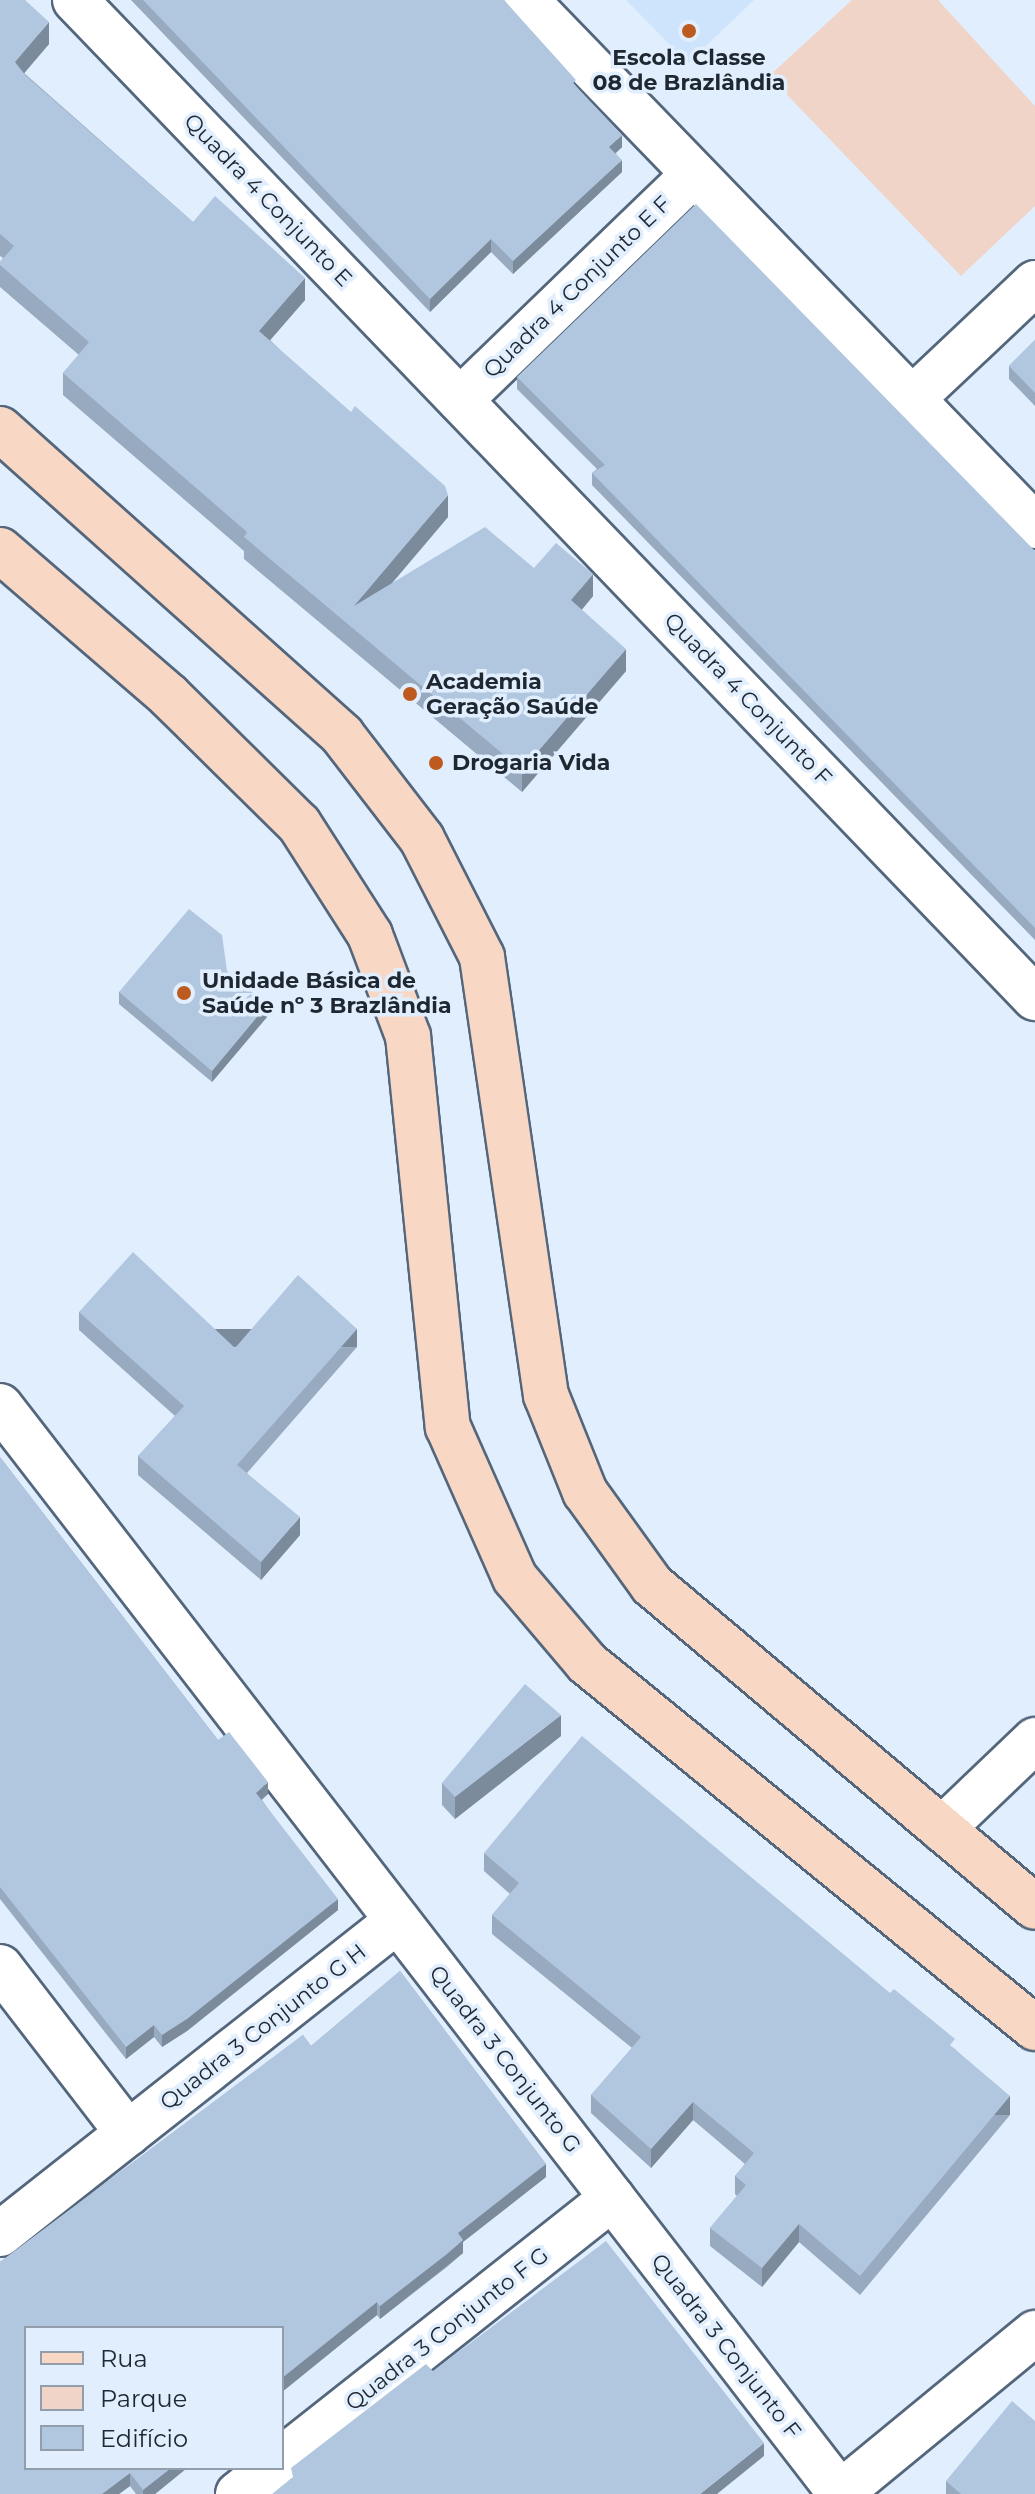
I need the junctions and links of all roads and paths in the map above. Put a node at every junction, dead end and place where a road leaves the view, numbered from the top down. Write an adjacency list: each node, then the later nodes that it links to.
1 (75, 0): 6 (street, Quadra 4 Conjunto E)
2 (526, 0): 3 (street)
3 (694, 174): 5 (street); 6 (street, Quadra 4 Conjunto E F)
4 (1035, 283): 5 (street)
5 (912, 399): 8 (street)
6 (460, 400): 10 (street, Quadra 4 Conjunto F)
7 (0, 429): 13 (street)
8 (1035, 526)
9 (0, 550): 17 (street)
10 (1035, 998)
11 (0, 1406): 15 (street, Quadra 3 Conjunto G)
12 (1035, 1740): 13 (street)
13 (942, 1829): 14 (street)
14 (1035, 1907)
15 (397, 1921): 18 (street, Quadra 3 Conjunto G H); 19 (street, Quadra 3 Conjunto G)
16 (0, 1967): 18 (street)
17 (1035, 2028)
18 (128, 2133): 20 (street)
19 (612, 2198): 22 (street, Quadra 3 Conjunto F G); 25 (street, Quadra 3 Conjunto F)
20 (0, 2234)
21 (1035, 2333): 25 (street)
22 (284, 2457)
23 (268, 2470): 24 (street)
24 (238, 2494)
25 (840, 2494)

